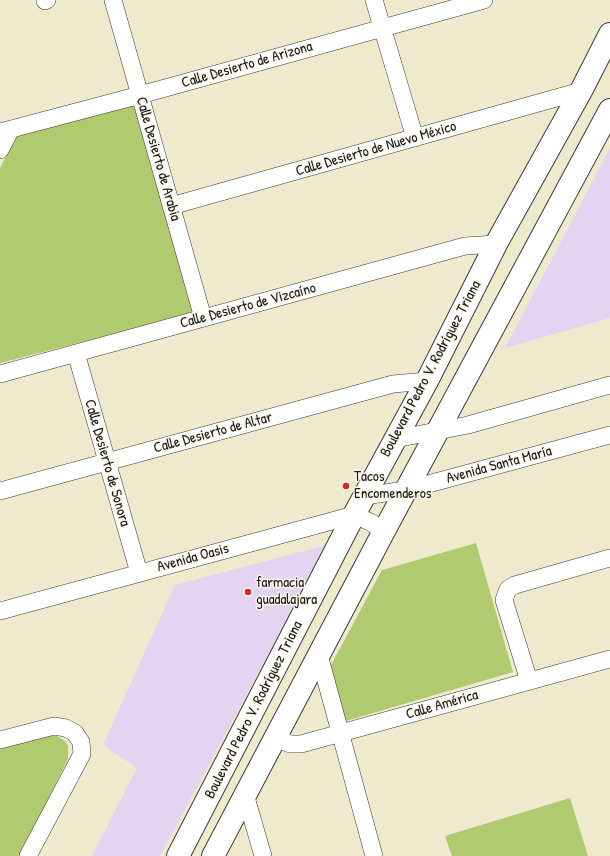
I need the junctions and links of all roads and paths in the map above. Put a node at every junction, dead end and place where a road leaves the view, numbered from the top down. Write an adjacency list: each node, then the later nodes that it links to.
1 (113, 0): 7 (street, Calle Desierto de Arabia)
2 (374, 0): 4 (street)
3 (484, 0): 4 (street, Calle Desierto de Arizona)
4 (383, 28): 7 (street, Calle Desierto de Arizona); 10 (street)
5 (610, 34): 6 (main road, Boulevard Pedro V. Rodríguez Triana)
6 (581, 91): 10 (street, Calle Desierto de Nuevo México); 13 (main road, Boulevard Pedro V. Rodríguez Triana)
7 (140, 95): 9 (street, Calle Desierto de Arizona); 12 (street, Calle Desierto de Arabia)
8 (610, 110): 19 (main road, Boulevard Pedro V. Rodríguez Triana)
9 (5, 131): 11 (street)
10 (415, 138): 12 (street, Calle Desierto de Nuevo México)
11 (0, 150)
12 (171, 206): 14 (street, Calle Desierto de Arabia)
13 (496, 244): 14 (street, Calle Desierto de Vizcaíno); 17 (main road, Boulevard Pedro V. Rodríguez Triana)
14 (203, 318): 15 (street, Calle Desierto de Vizcaíno)
15 (76, 353): 16 (street, Calle Desierto de Vizcaíno); 22 (street, Calle Desierto de Sonora)
16 (0, 374)
17 (427, 381): 21 (main road, Boulevard Pedro V. Rodríguez Triana); 22 (street, Calle Desierto de Altar)
18 (610, 385): 19 (street)
19 (439, 430): 21 (street); 23 (main road, Boulevard Pedro V. Rodríguez Triana)
20 (610, 435): 23 (street, Avenida Santa María)
21 (396, 439): 25 (main road, Boulevard Pedro V. Rodríguez Triana)
22 (106, 462): 24 (street, Calle Desierto de Altar); 28 (street, Calle Desierto de Sonora)
23 (406, 490): 25 (street, Avenida Santa María); 26 (main road, Boulevard Pedro V. Rodríguez Triana)
24 (0, 491)
25 (359, 506): 26 (street); 28 (street, Avenida Oasis); 38 (main road, Boulevard Pedro V. Rodríguez Triana)
26 (384, 531): 30 (main road, Boulevard Pedro V. Rodríguez Triana)
27 (610, 558): 32 (street)
28 (139, 573): 29 (street, Avenida Oasis)
29 (0, 611)
30 (319, 655): 33 (street); 34 (main road, Boulevard Pedro V. Rodríguez Triana)
31 (610, 658): 32 (street, Calle América)
32 (529, 681): 33 (street, Calle América)
33 (340, 734): 34 (street, Calle América); 41 (street)
34 (275, 738): 36 (main road, Boulevard Pedro V. Rodríguez Triana)
35 (0, 740): 37 (street)
36 (245, 794): 39 (main road, Boulevard Pedro V. Rodríguez Triana); 40 (street)
37 (28, 856)
38 (178, 856)
39 (213, 856)
40 (263, 856)
41 (374, 856)

